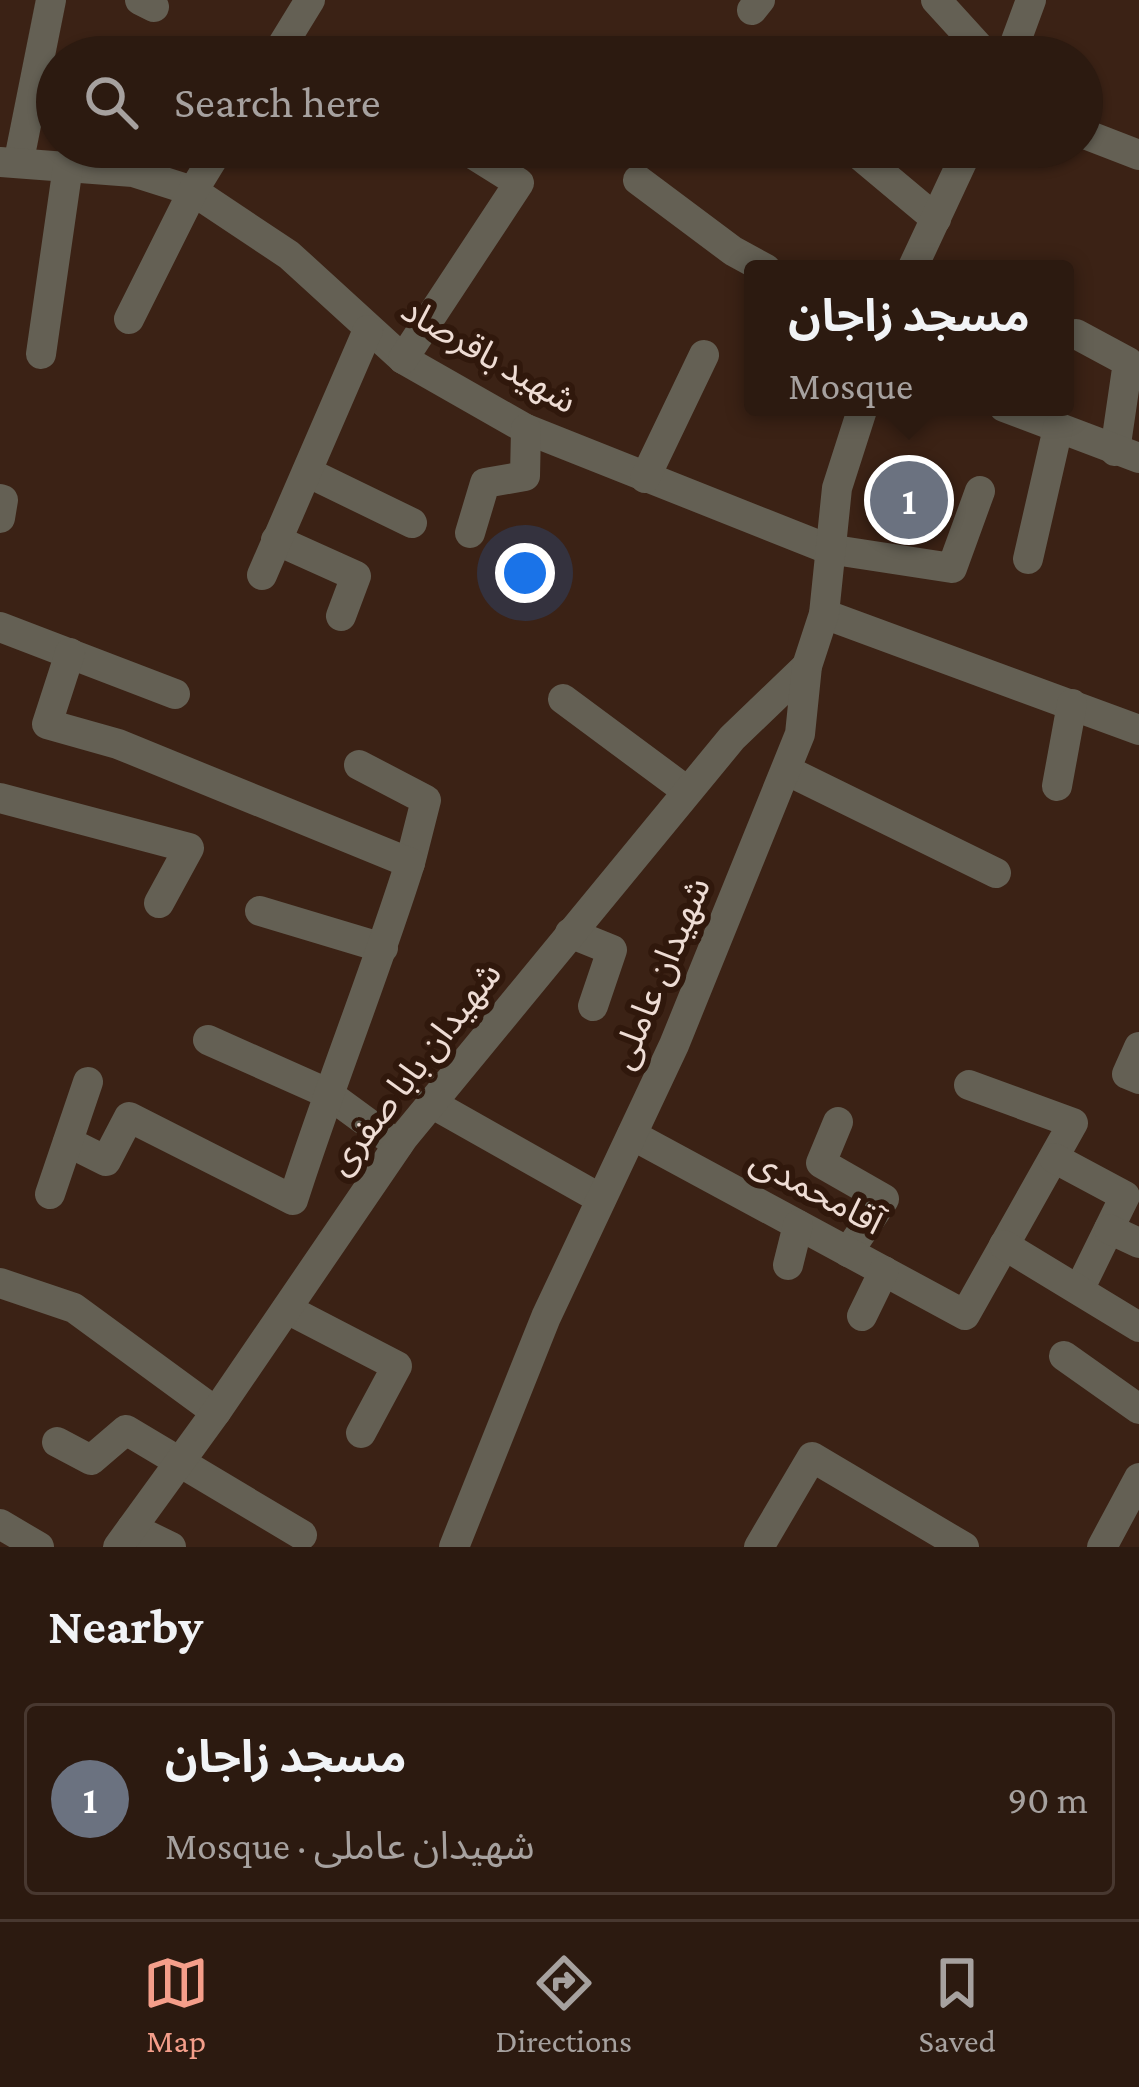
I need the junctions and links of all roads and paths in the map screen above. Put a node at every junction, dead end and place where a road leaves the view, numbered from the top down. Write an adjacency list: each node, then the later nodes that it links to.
1 (51, 0): 5 (street)
2 (310, 0): 6 (street)
3 (935, 0): 7 (street)
4 (1031, 0): 8 (street)
5 (42, 36)
6 (288, 36)
7 (968, 36)
8 (1018, 36)
9 (36, 59): 12 (street)
10 (1103, 141): 11 (street)
11 (1139, 155)
12 (10, 161)
13 (68, 168): 27 (street)
14 (90, 168): 20 (street, شهید باقرصاد)
15 (208, 168): 20 (street)
16 (495, 168): 29 (street)
17 (875, 168): 21 (street)
18 (959, 168): 21 (street)
19 (638, 180): 22 (street)
20 (194, 191): 24 (street); 25 (street, شهید باقرصاد)
21 (936, 219): 23 (street)
22 (750, 260)
23 (916, 260)
24 (129, 319)
25 (368, 330): 29 (street, شهید باقرصاد); 35 (street)
26 (1076, 334): 34 (street)
27 (41, 354)
28 (704, 356): 36 (street)
29 (403, 359): 32 (street, شهید باقرصاد)
30 (860, 416): 43 (street, شهیدان عاملی)
31 (1027, 416): 33 (street)
32 (526, 428): 36 (street, شهید باقرصاد); 41 (street)
33 (1058, 428): 34 (street); 44 (street)
34 (1127, 454)
35 (307, 472): 40 (street); 42 (street)
36 (645, 478): 43 (street, شهید باقرصاد)
37 (980, 491): 43 (street, شهید باقرصاد)
38 (0, 499): 39 (street)
39 (0, 518)
40 (412, 523)
41 (470, 533)
42 (276, 541): 45 (street); 47 (street)
43 (828, 549): 46 (street, شهیدان عاملی)
44 (1028, 559)
45 (262, 575)
46 (824, 614): 50 (street, شهیدان عاملی); 53 (street)
47 (341, 616)
48 (0, 627): 49 (street)
49 (70, 653): 51 (street); 60 (street)
50 (807, 666): 56 (street, شهیدان عاملی); 58 (street, شهیدان بابا صفری)
51 (175, 694)
52 (563, 700): 58 (street)
53 (1072, 704): 54 (street); 57 (street)
54 (1139, 730)
55 (359, 765): 60 (street)
56 (786, 770): 61 (street); 75 (street, شهیدان عاملی)
57 (1057, 785)
58 (688, 791): 64 (street, شهیدان بابا صفری)
59 (0, 798): 62 (street)
60 (410, 863): 65 (street)
61 (995, 873)
62 (159, 903)
63 (260, 911): 65 (street)
64 (569, 933): 66 (street); 73 (street, شهیدان بابا صفری)
65 (383, 948): 72 (street)
66 (593, 1006)
67 (208, 1040): 72 (street)
68 (1139, 1047): 69 (street)
69 (1139, 1079)
70 (88, 1082): 76 (street)
71 (969, 1085): 78 (street)
72 (327, 1093): 76 (street); 77 (street)
73 (431, 1103): 77 (street, شهیدان بابا صفری); 80 (street)
74 (838, 1122): 85 (street)
75 (632, 1135): 80 (street, شهیدان عاملی); 81 (street, آقامحمدی)
76 (68, 1142): 79 (street)
77 (398, 1145): 90 (street, شهیدان بابا صفری)
78 (1054, 1158): 82 (street); 84 (street)
79 (50, 1194)
80 (601, 1199): 106 (street, شهیدان عاملی)
81 (798, 1225): 85 (street, آقامحمدی); 86 (street)
82 (1109, 1229): 83 (street); 89 (street)
83 (1139, 1243)
84 (1004, 1245): 87 (street, آقامحمدی); 89 (street)
85 (848, 1252): 87 (street, آقامحمدی)
86 (788, 1265)
87 (884, 1271): 91 (street)
88 (0, 1282): 95 (street)
89 (1079, 1290): 92 (street)
90 (286, 1309): 95 (street, شهیدان بابا صفری); 96 (street)
91 (862, 1316)
92 (1139, 1327)
93 (1064, 1357): 94 (street)
94 (1139, 1409)
95 (216, 1412): 98 (street, شهیدان بابا صفری)
96 (361, 1433)
97 (57, 1442): 98 (street)
98 (178, 1462): 101 (street); 102 (street, شهیدان بابا صفری)
99 (1139, 1478): 108 (street)
100 (0, 1524): 104 (street)
101 (302, 1534)
102 (125, 1537): 105 (street)
103 (947, 1543): 107 (street)
104 (39, 1547)
105 (171, 1547)
106 (454, 1547)
107 (759, 1547)
108 (1102, 1547)

